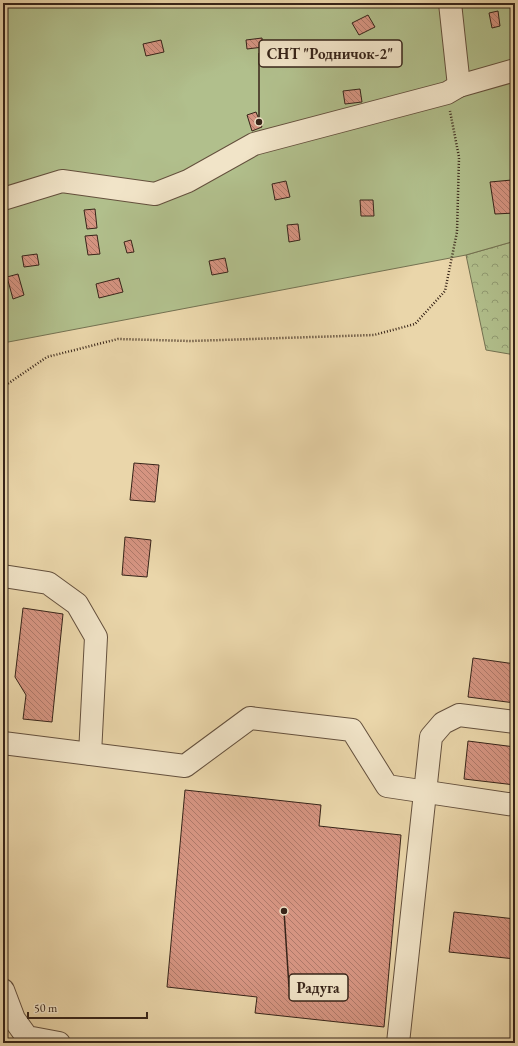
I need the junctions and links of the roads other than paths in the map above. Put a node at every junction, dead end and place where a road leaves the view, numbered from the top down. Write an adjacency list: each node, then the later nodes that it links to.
1 (450, 3): 3 (lane)
2 (515, 70): 3 (lane)
3 (453, 89): 4 (lane)
4 (3, 199)
5 (3, 576): 8 (lane)
6 (515, 722): 9 (lane)
7 (3, 743): 8 (lane)
8 (90, 754): 9 (lane)
9 (426, 792): 10 (lane); 13 (lane)
10 (515, 804)
11 (3, 990): 12 (lane)
12 (58, 1043)
13 (398, 1043)

